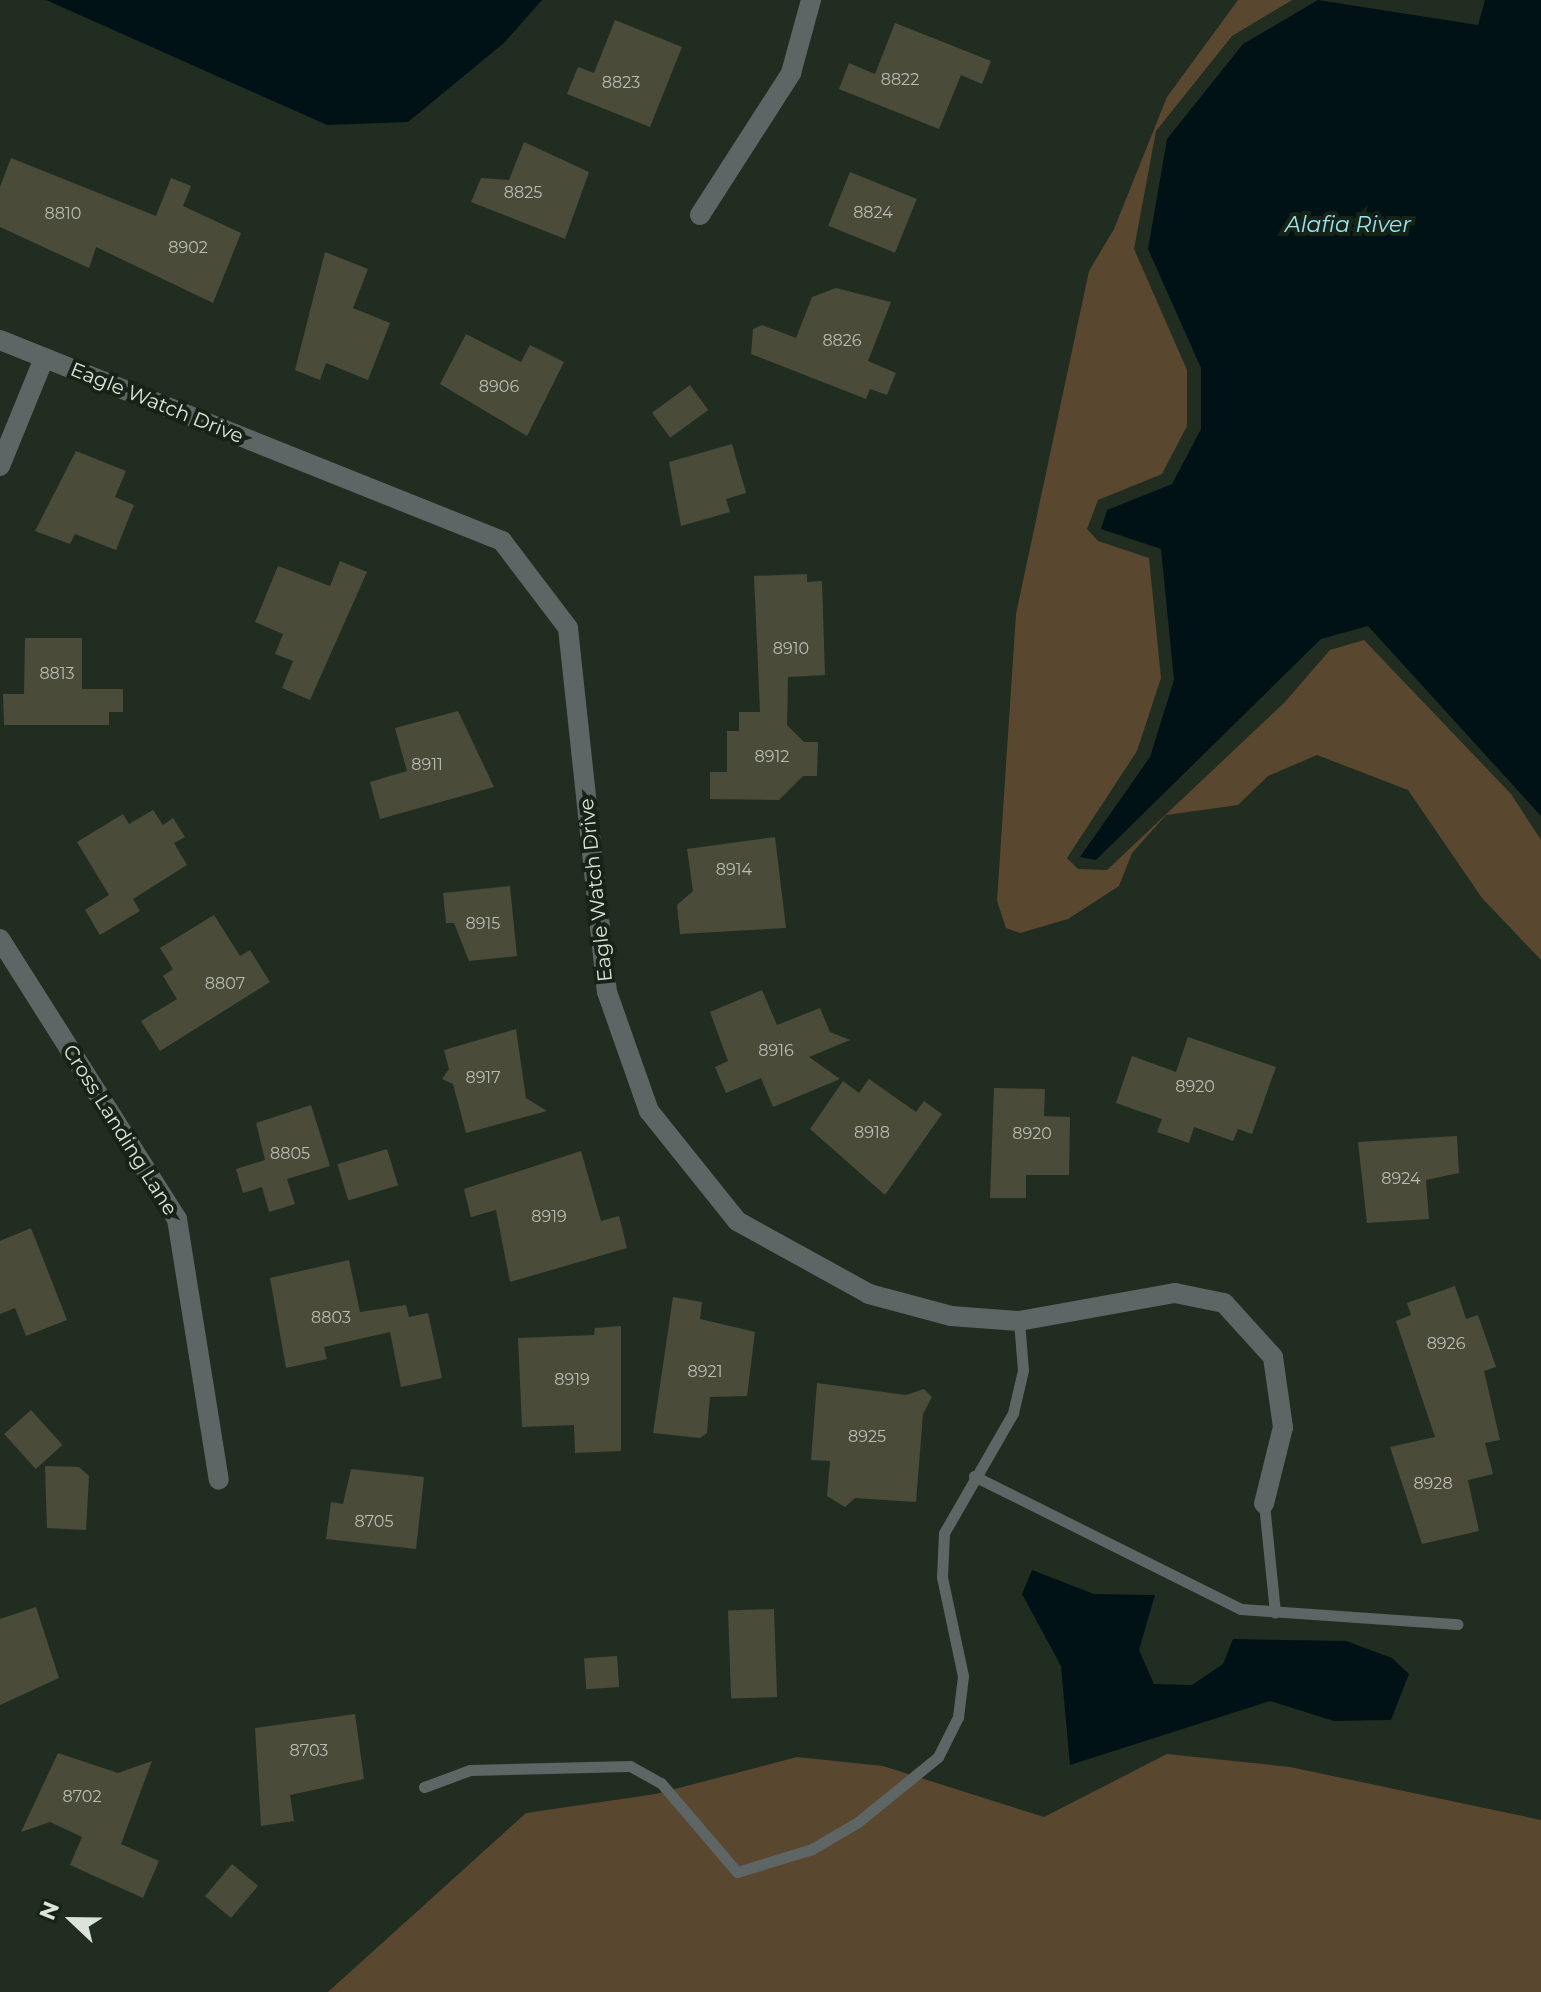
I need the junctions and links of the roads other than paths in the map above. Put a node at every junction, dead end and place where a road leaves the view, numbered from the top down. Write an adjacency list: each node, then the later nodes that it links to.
1 (811, 0): 2 (street)
2 (700, 215)
3 (0, 340): 4 (street, Eagle Watch Drive)
4 (44, 358): 5 (street); 7 (street, Eagle Watch Drive)
5 (0, 466)
6 (0, 939): 9 (street, Cross Landing Lane)
7 (1019, 1321): 8 (lane); 10 (street, Eagle Watch Drive)
8 (974, 1476): 11 (lane); 13 (lane)
9 (219, 1480)
10 (1264, 1504): 11 (lane)
11 (1275, 1612): 12 (lane)
12 (1457, 1624)
13 (424, 1787)

